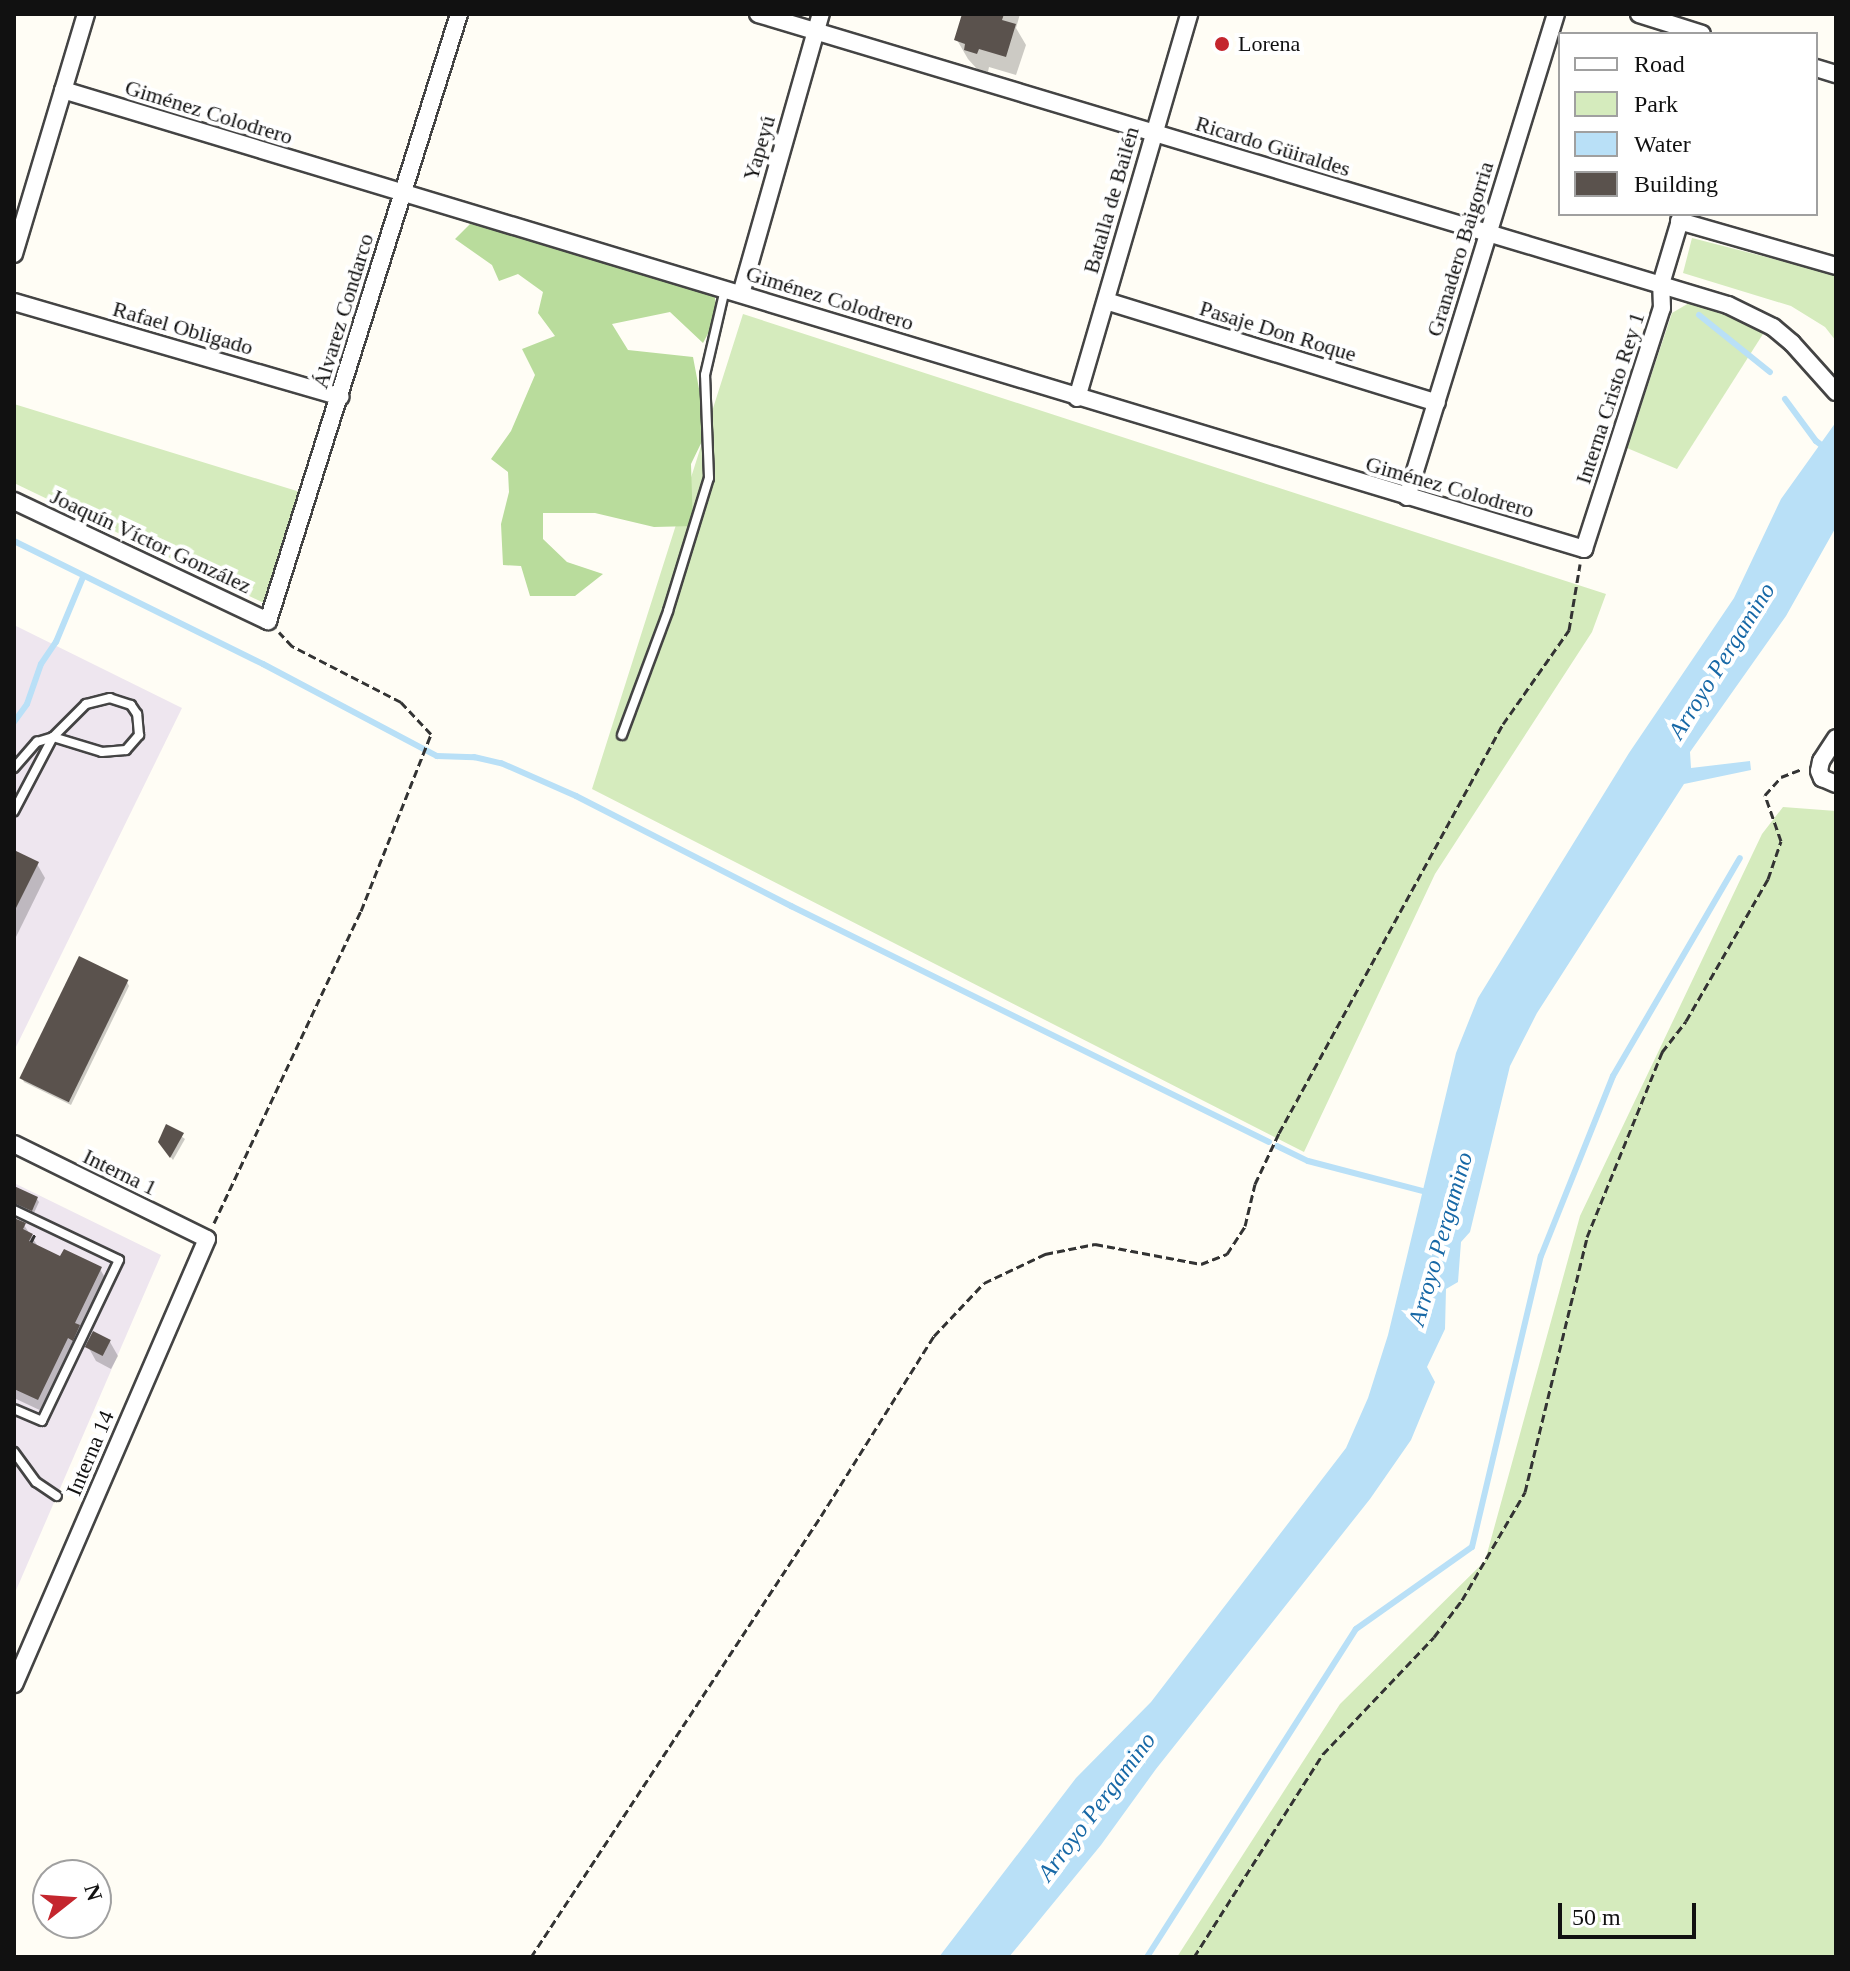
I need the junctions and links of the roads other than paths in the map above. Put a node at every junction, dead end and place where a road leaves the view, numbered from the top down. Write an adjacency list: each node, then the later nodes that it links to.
1 (86, 14): 10 (street)
2 (459, 14): 12 (street, Álvarez Condarco)
3 (758, 14): 9 (street, Ricardo Güiraldes)
4 (821, 14): 9 (street, Yapeyú)
5 (1189, 14): 11 (street, Batalla de Bailén)
6 (1556, 14): 14 (street, Granadero Baigorria)
7 (1639, 14): 8 (street)
8 (1696, 32)
9 (815, 33): 11 (street, Ricardo Güiraldes); 18 (street, Yapeyú)
10 (63, 90): 12 (street, Giménez Colodrero); 15 (street)
11 (1153, 134): 14 (street, Ricardo Güiraldes); 19 (street, Batalla de Bailén)
12 (402, 194): 18 (street, Giménez Colodrero); 22 (street, Álvarez Condarco)
13 (1680, 218): 16 (street); 17 (street, Interna Cristo Rey 1)
14 (1487, 233): 17 (street, Ricardo Güiraldes); 24 (street, Granadero Baigorria)
15 (14, 254)
16 (1836, 266)
17 (1661, 284): 21 (street, Ricardo Güiraldes); 27 (street, Interna Cristo Rey 1)
18 (733, 292): 23 (street, Giménez Colodrero); 29 (lane)
19 (1106, 301): 23 (street, Batalla de Bailén); 24 (street, Pasaje Don Roque)
20 (14, 302): 22 (street, Rafael Obligado)
21 (1836, 392)
22 (340, 397): 28 (street, Álvarez Condarco)
23 (1077, 398): 25 (street, Giménez Colodrero)
24 (1437, 403): 25 (street, Granadero Baigorria)
25 (1407, 497): 27 (street, Giménez Colodrero)
26 (14, 501): 28 (street, Joaquín Víctor González)
27 (1584, 549)
28 (268, 621)
29 (622, 735)
30 (53, 737): 30 (lane); 32 (lane); 34 (lane)
31 (1836, 738): 33 (street)
32 (14, 768)
33 (1833, 784)
34 (14, 811)
35 (14, 1144): 37 (street, Interna 1)
36 (14, 1210): 38 (lane)
37 (207, 1239): 41 (street, Interna 14)
38 (14, 1409)
39 (14, 1452): 40 (lane)
40 (57, 1496)
41 (14, 1684)

